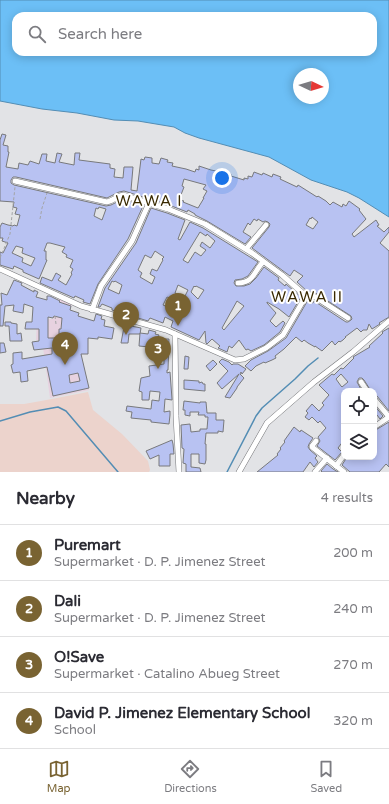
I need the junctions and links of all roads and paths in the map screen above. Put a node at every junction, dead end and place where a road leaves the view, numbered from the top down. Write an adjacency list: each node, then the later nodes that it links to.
1 (15, 181): 2 (street); 7 (path)
2 (48, 188): 3 (street); 4 (path)
3 (149, 203): 6 (street); 12 (street)
4 (40, 219)
5 (266, 225): 6 (street)
6 (246, 249): 8 (street)
7 (0, 258)
8 (263, 262): 10 (street); 11 (street)
9 (0, 269): 12 (street)
10 (238, 283)
11 (306, 296): 14 (street); 17 (street)
12 (92, 310): 17 (street)
13 (55, 316): 16 (path)
14 (348, 318)
15 (389, 321): 27 (street)
16 (56, 324)
17 (175, 334): 26 (street)
18 (361, 382): 19 (street)
19 (365, 388)
20 (377, 403): 21 (street)
21 (377, 425)
22 (316, 441): 23 (street)
23 (326, 458): 25 (street); 28 (street)
24 (341, 459): 25 (street)
25 (336, 466): 29 (street)
26 (179, 472)
27 (239, 472)
28 (315, 472)
29 (344, 472)

